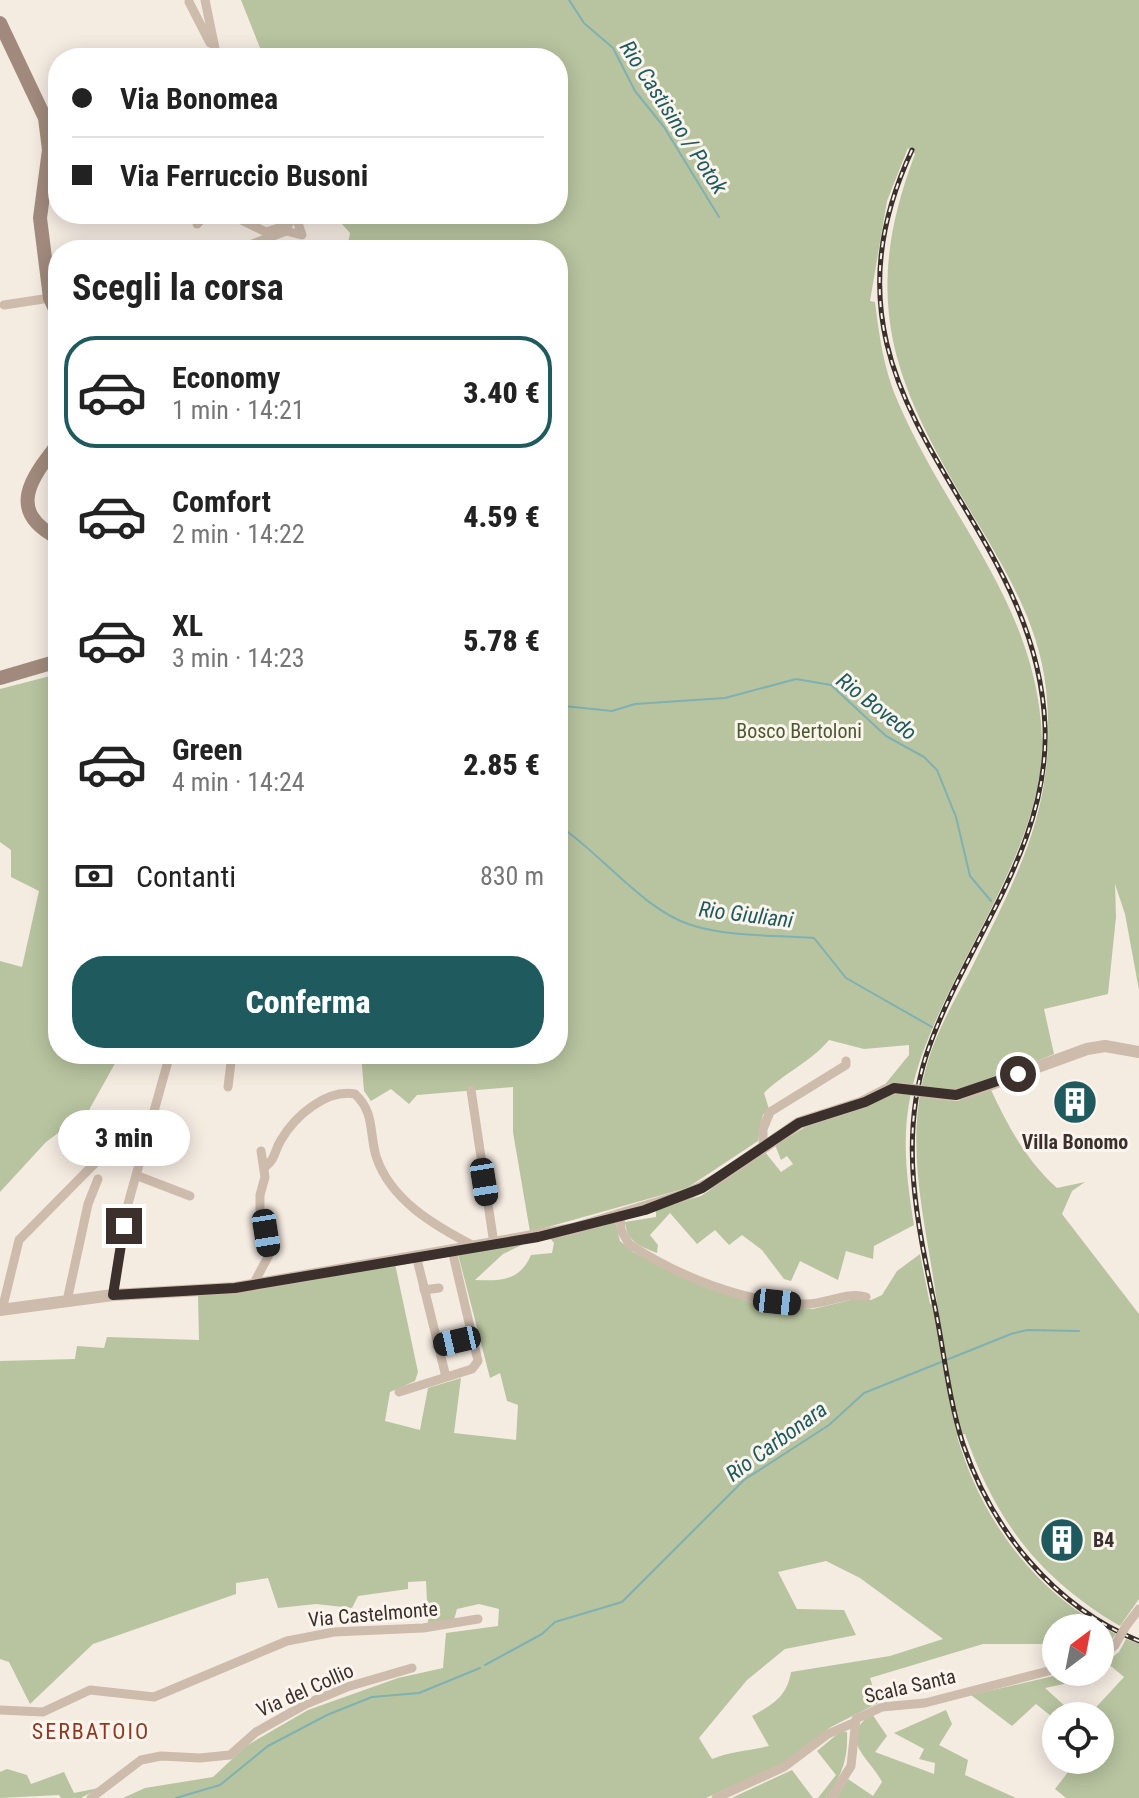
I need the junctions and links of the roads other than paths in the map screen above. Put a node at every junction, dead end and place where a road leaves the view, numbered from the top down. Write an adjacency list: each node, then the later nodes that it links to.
1 (205, 0): 5 (street)
2 (189, 2): 4 (street)
3 (0, 23): 7 (main road)
4 (212, 48)
5 (214, 48)
6 (48, 166): 12 (main road)
7 (48, 166)
8 (250, 224): 9 (street)
9 (289, 224)
10 (298, 224): 11 (street)
11 (263, 240)
12 (48, 282)
13 (48, 298): 14 (street)
14 (4, 305)
15 (48, 457): 16 (main road)
16 (48, 530)
17 (48, 664): 18 (main road)
18 (0, 678)
19 (1139, 1052): 25 (street, bridge)
20 (846, 1061): 25 (street)
21 (167, 1064): 29 (street)
22 (231, 1064): 23 (street)
23 (228, 1087)
24 (471, 1090): 33 (street)
25 (763, 1144): 32 (street)
26 (261, 1151): 28 (street)
27 (101, 1157): 43 (street)
28 (265, 1167): 34 (street); 37 (street)
29 (138, 1176): 31 (street); 40 (street)
30 (98, 1179): 42 (street)
31 (190, 1196)
32 (620, 1216): 33 (street); 41 (street)
33 (494, 1244): 34 (street)
34 (474, 1246): 35 (street)
35 (452, 1250): 36 (street); 46 (street)
36 (416, 1255): 37 (street); 39 (street)
37 (254, 1283): 40 (street)
38 (439, 1288): 39 (street)
39 (424, 1290): 45 (street)
40 (113, 1295): 42 (street)
41 (866, 1297)
42 (67, 1301): 43 (street)
43 (1, 1310)
44 (457, 1341): 45 (street)
45 (437, 1346): 46 (street)
46 (446, 1377): 47 (street)
47 (399, 1392)
48 (1139, 1609): 50 (street, bridge)
49 (478, 1619): 53 (street, Via Castelmonte)
50 (1114, 1646)
51 (412, 1668): 55 (street, Via del Collio)
52 (1042, 1673): 54 (street, Scala Santa)
53 (0, 1710)
54 (853, 1723): 56 (street); 57 (street, Scala Santa)
55 (91, 1798)
56 (716, 1798)
57 (831, 1798)

